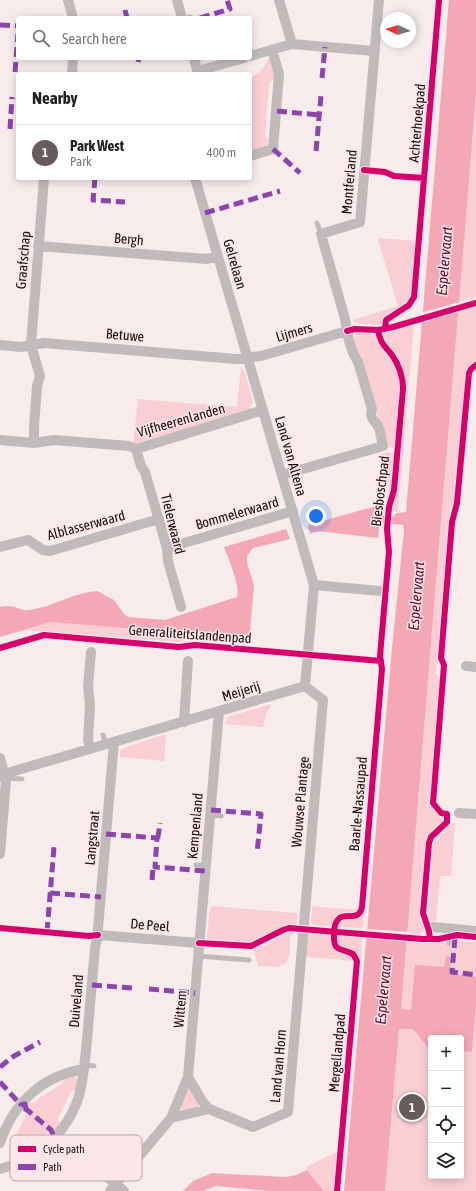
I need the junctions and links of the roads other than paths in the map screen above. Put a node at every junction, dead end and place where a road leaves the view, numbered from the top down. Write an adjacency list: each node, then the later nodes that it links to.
1 (68, 0): 5 (street)
2 (177, 0): 6 (street)
3 (279, 0): 7 (street)
4 (379, 0): 9 (street, Montferland)
5 (72, 16)
6 (186, 16)
7 (292, 44): 8 (street); 9 (street)
8 (272, 50): 10 (street); 17 (street)
9 (374, 51): 21 (street, Montferland)
10 (252, 55)
11 (73, 60): 14 (street)
12 (195, 60): 15 (street)
13 (238, 60): 16 (street)
14 (72, 72)
15 (198, 72)
16 (201, 72)
17 (252, 155)
18 (44, 180): 22 (street, Graafschap)
19 (196, 180): 23 (street, Gelrelaan)
20 (317, 222): 21 (lane)
21 (321, 234): 24 (street)
22 (37, 242): 23 (street, Bergh); 26 (street, Graafschap)
23 (218, 256): 27 (street, Gelrelaan)
24 (347, 331): 27 (street, Lijmers); 32 (street)
25 (0, 345): 26 (street, Betuwe)
26 (31, 345): 27 (street, Betuwe); 30 (street)
27 (248, 357): 28 (street, Land van Altena)
28 (263, 404): 31 (street, Vijfheerenlanden); 32 (street, Land van Altena)
29 (0, 440): 30 (street, Vijfheerenlanden)
30 (34, 443): 31 (street, Vijfheerenlanden)
31 (136, 448): 34 (street, Tielerwaard)
32 (282, 475): 33 (street, Land van Altena)
33 (292, 511): 36 (street, Bommelerwaard); 37 (street, Land van Altena)
34 (159, 519): 35 (street, Alblasserwaard); 36 (street, Tielerwaard)
35 (0, 547)
36 (167, 548): 39 (street, Tielerwaard)
37 (314, 585): 38 (street); 42 (street, Land van Altena)
38 (380, 591)
39 (181, 607)
40 (90, 652): 46 (street)
41 (188, 661): 44 (street)
42 (305, 686): 43 (street, Meijerij); 54 (street, Wouwse Plantage)
43 (225, 707): 44 (street, Meijerij); 56 (street, Kempenland)
44 (184, 722): 45 (street, Meijerij)
45 (108, 740): 46 (street, Meijerij); 55 (street, Langstraat)
46 (90, 749): 48 (street, Meijerij)
47 (0, 758): 48 (street)
48 (3, 777): 51 (street)
49 (463, 811): 50 (street)
50 (476, 814)
51 (0, 854)
52 (433, 927): 53 (street)
53 (476, 931)
54 (303, 933): 61 (street, Land van Horn)
55 (98, 935): 56 (street, De Peel); 59 (street, Duiveland)
56 (199, 943): 57 (street, Wittem)
57 (198, 956): 58 (lane); 60 (street, Wittem)
58 (249, 960)
59 (88, 1067): 63 (street, Duiveland); 64 (street)
60 (188, 1077): 61 (street); 62 (street, Wittem)
61 (209, 1109): 62 (street)
62 (172, 1119): 65 (street, Wittem)
63 (57, 1135)
64 (0, 1144)
65 (142, 1154)
66 (10, 1166): 67 (street, Duiveland)
67 (0, 1169)
68 (113, 1187): 69 (street)
69 (124, 1191)

